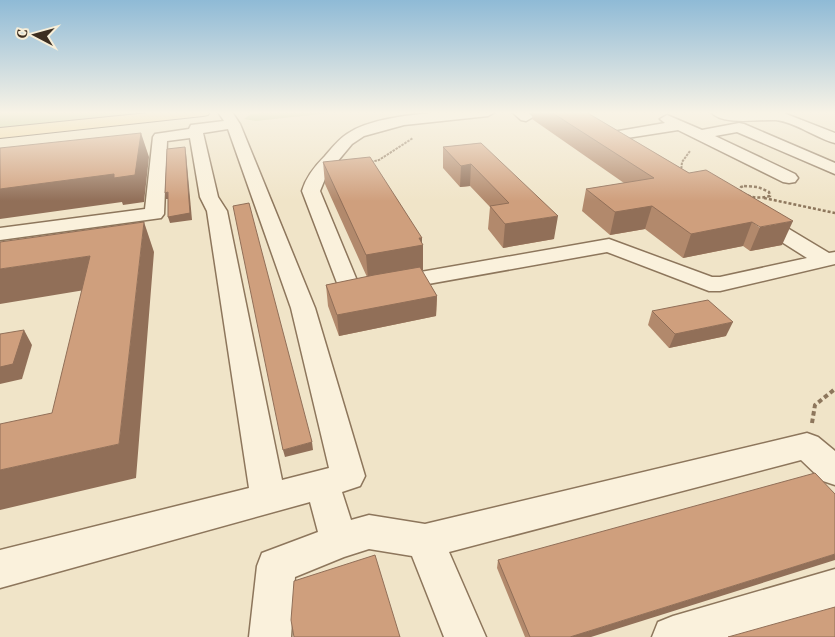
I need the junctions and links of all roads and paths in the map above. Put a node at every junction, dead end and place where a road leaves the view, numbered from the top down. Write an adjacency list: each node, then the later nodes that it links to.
1 (160, 142): 18 (lane)
2 (202, 142): 24 (lane)
3 (238, 142): 23 (lane)
4 (345, 142): 11 (lane)
5 (409, 142): 11 (path)
6 (622, 142): 12 (lane)
7 (697, 142): 12 (path)
8 (714, 142): 13 (lane)
9 (771, 142): 10 (lane)
10 (835, 169)
11 (319, 172): 19 (lane)
12 (680, 175)
13 (790, 178)
14 (746, 195): 15 (path); 15 (path); 16 (path)
15 (764, 198): 17 (path)
16 (727, 199): 19 (lane)
17 (835, 213)
18 (0, 234)
19 (830, 259)
20 (835, 389): 21 (path)
21 (807, 446): 22 (lane); 26 (lane)
22 (835, 471)
23 (322, 484): 24 (lane); 25 (lane)
24 (268, 498): 27 (lane)
25 (339, 541): 26 (lane); 29 (lane)
26 (425, 541): 30 (lane)
27 (0, 569)
28 (835, 588): 31 (lane)
29 (270, 637)
30 (465, 637)
31 (673, 637)

